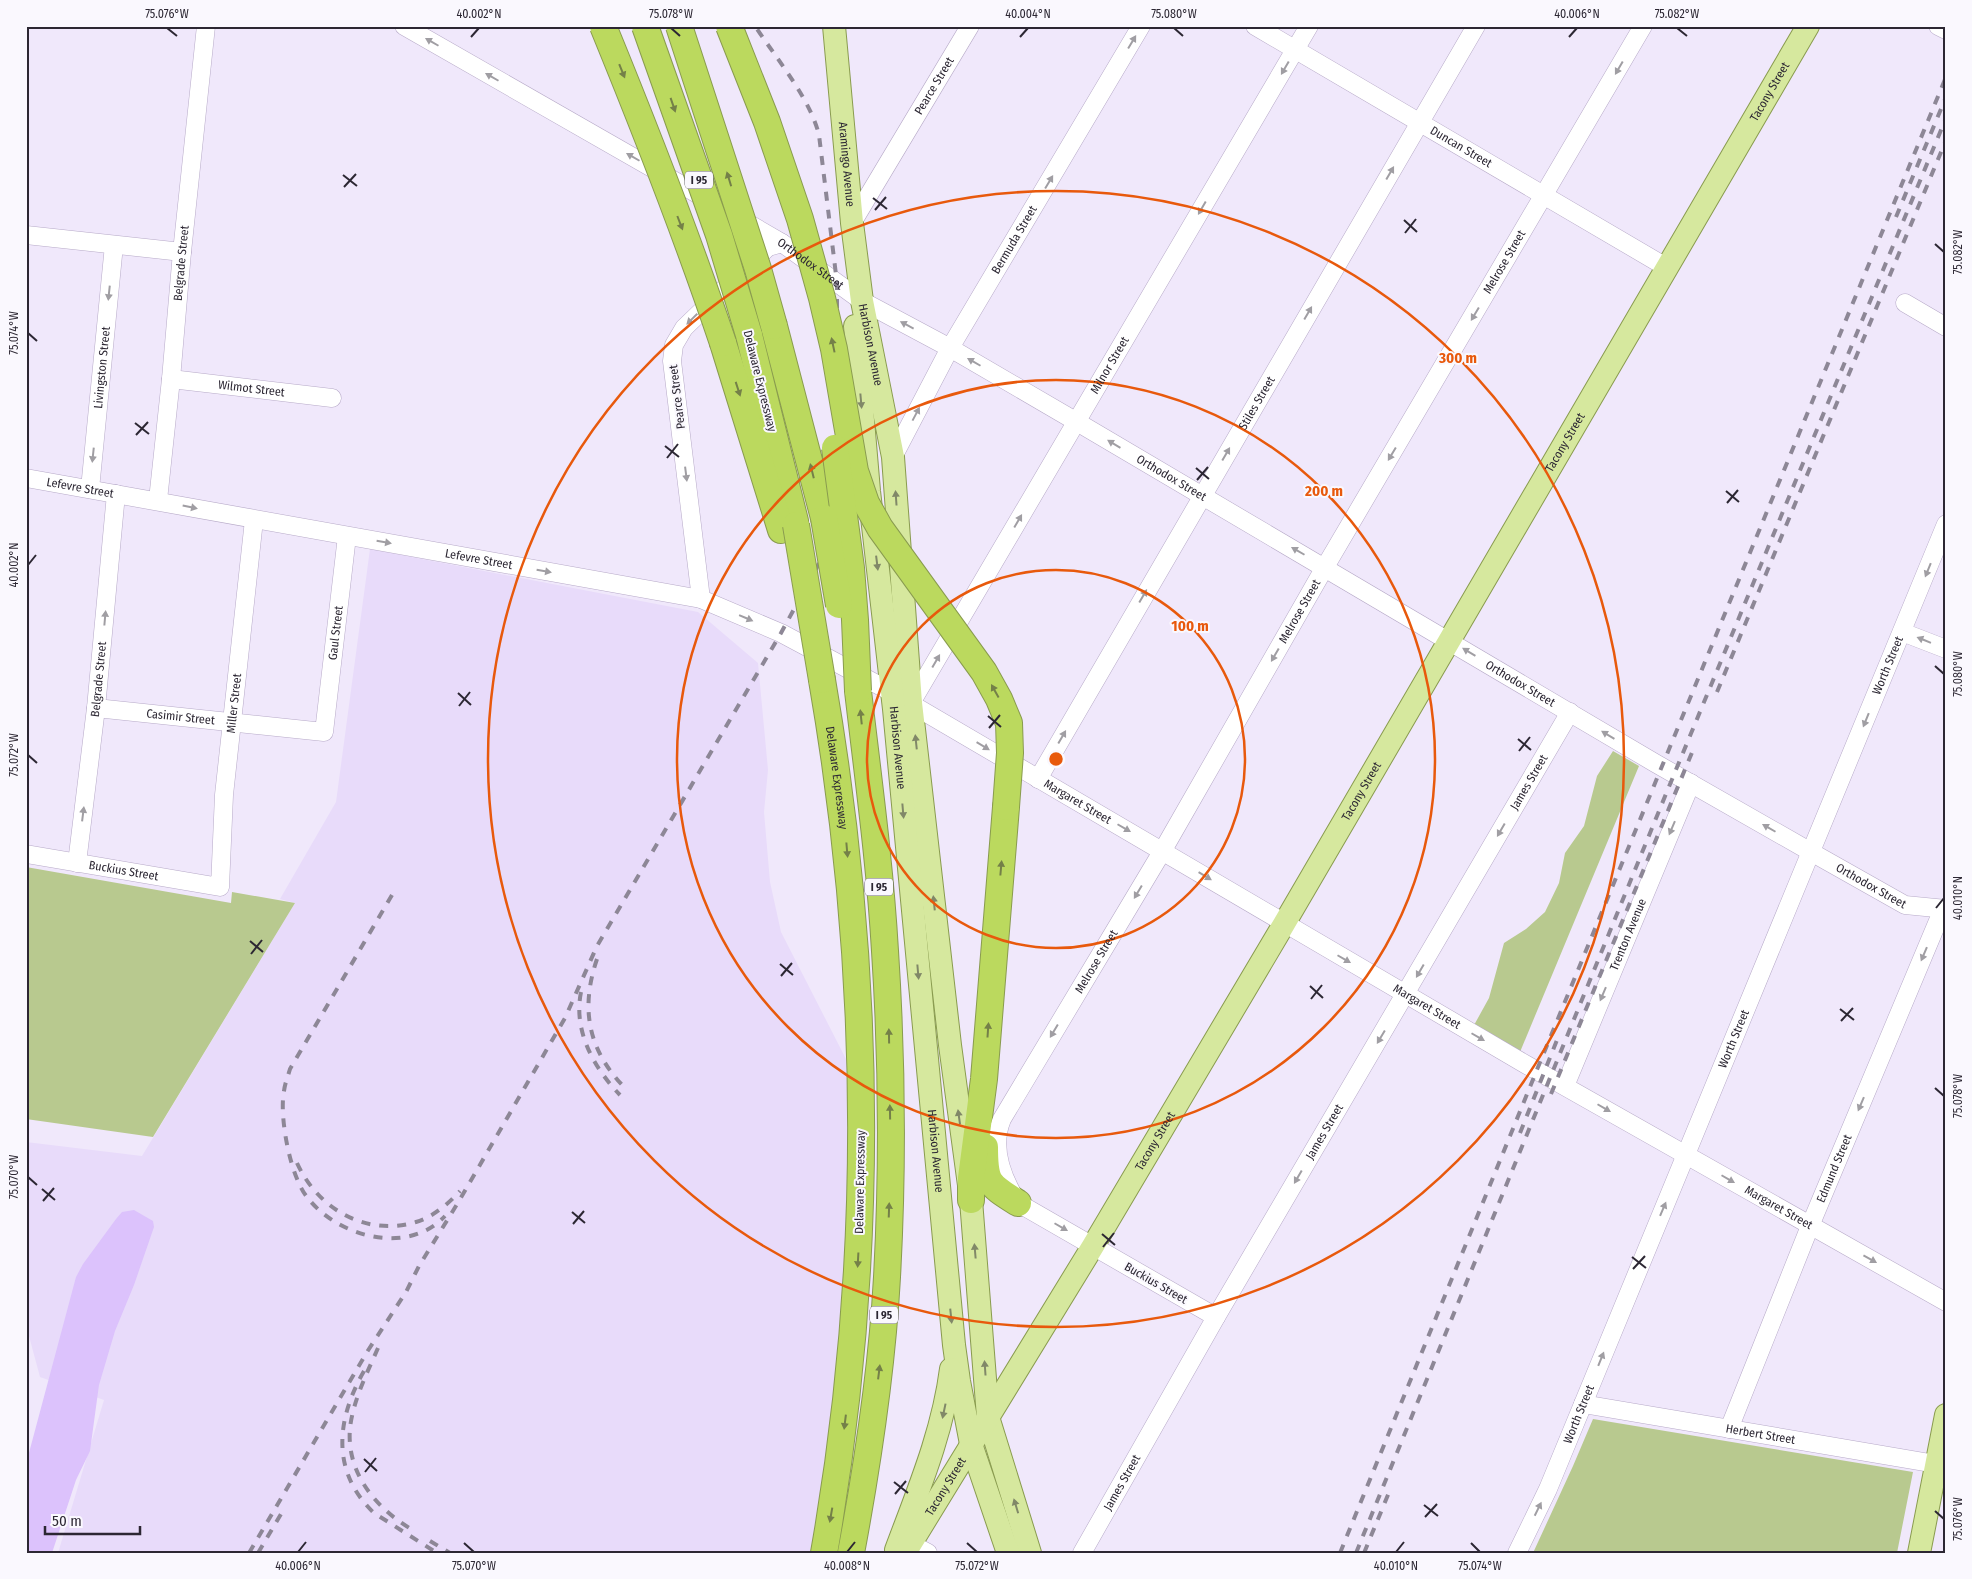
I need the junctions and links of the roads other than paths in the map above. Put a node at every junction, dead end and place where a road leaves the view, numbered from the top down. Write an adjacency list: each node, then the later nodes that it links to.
1 (206, 26): 25 (street, Belgrade Street)
2 (404, 26): 23 (street, Orthodox Street, one-way to 2)
3 (603, 26): 42 (highway, one-way to 42, bridge)
4 (644, 26): 42 (highway, Delaware Expressway / I 95, one-way to 42, bridge)
5 (678, 26): 49 (highway, I 95, one-way to 5, bridge)
6 (719, 26): 49 (highway, bridge)
7 (729, 26): 66 (highway, one-way to 7, bridge)
8 (834, 26): 21 (main road, Aramingo Avenue)
9 (970, 26): 21 (street, Pearce Street)
10 (1141, 26): 30 (street, Bermuda Street, one-way to 10)
11 (1256, 26): 18 (street, Duncan Street)
12 (1309, 26): 18 (street, Milnor Street)
13 (1476, 26): 19 (street, Stiles Street)
14 (1643, 26): 20 (street, Melrose Street, one-way to 20)
15 (1808, 26): 26 (main road, Tacony Street)
16 (1938, 26): 17 (street)
17 (1946, 30)
18 (1296, 50): 19 (street, Duncan Street); 33 (street, Milnor Street, one-way to 33)
19 (1420, 122): 20 (street, Duncan Street); 38 (street, Stiles Street, one-way to 19)
20 (1546, 194): 26 (street, Duncan Street); 44 (street, Melrose Street, one-way to 44)
21 (852, 223): 27 (main road, Aramingo Avenue)
22 (26, 235): 24 (street)
23 (782, 242): 27 (street, Orthodox Street); 45 (street, Pearce Street, one-way to 45)
24 (114, 245): 25 (street); 36 (street, Livingston Street, one-way to 36)
25 (182, 252): 31 (street, Belgrade Street)
26 (1666, 266): 47 (main road, Tacony Street)
27 (862, 301): 30 (street, Orthodox Street, one-way to 27); 34 (main road, Harbison Avenue); 50 (main road, Harbison Avenue, one-way to 50)
28 (1905, 303): 29 (street)
29 (1946, 327)
30 (950, 348): 33 (street, Orthodox Street, one-way to 30); 34 (street, Bermuda Street, one-way to 30)
31 (171, 379): 32 (street, Wilmot Street); 39 (street, Belgrade Street)
32 (332, 398)
33 (1077, 422): 38 (street, Orthodox Street, one-way to 33); 51 (street, Milnor Street, one-way to 33)
34 (893, 457): 51 (main road, Harbison Avenue, one-way to 34)
35 (26, 478): 36 (street, Lefevre Street)
36 (90, 489): 37 (street, Lefevre Street)
37 (116, 494): 39 (street, Lefevre Street); 52 (street, Belgrade Street, one-way to 37)
38 (1201, 496): 44 (street, Orthodox Street, one-way to 38); 56 (street, Stiles Street, one-way to 38)
39 (158, 500): 40 (street, Lefevre Street, one-way to 40)
40 (254, 520): 43 (street, Lefevre Street); 54 (street, Miller Street)
41 (1946, 524): 46 (street, Worth Street, one-way to 46)
42 (788, 528): 83 (highway, Delaware Expressway / I 95, one-way to 83, bridge)
43 (347, 536): 45 (street, Lefevre Street, one-way to 45); 55 (street, Gaul Street)
44 (1325, 567): 47 (street, Orthodox Street); 58 (street, Melrose Street, one-way to 58)
45 (701, 599): 50 (street, Lefevre Street, one-way to 50)
46 (1902, 632): 48 (street, one-way to 46); 59 (street, Worth Street, one-way to 59)
47 (1450, 640): 53 (street, Orthodox Street, one-way to 47); 64 (main road, Tacony Street)
48 (1946, 649)
49 (858, 691): 84 (highway, I 95, one-way to 49)
50 (892, 692): 51 (street, Lefevre Street); 75 (main road, Harbison Avenue, one-way to 75)
51 (911, 704): 56 (street, Margaret Street, one-way to 56); 69 (main road, Harbison Avenue, one-way to 51)
52 (96, 708): 54 (street, Casimir Street); 61 (street, Belgrade Street, one-way to 52)
53 (1570, 712): 57 (street, Orthodox Street, one-way to 53); 65 (street, James Street, one-way to 65)
54 (231, 722): 55 (street, Casimir Street); 62 (street, Miller Street)
55 (325, 731)
56 (1038, 779): 58 (street, Margaret Street, one-way to 58)
57 (1691, 783): 59 (street, Orthodox Street, one-way to 57); 67 (street, Trenton Avenue, one-way to 67)
58 (1163, 850): 64 (street, Margaret Street, one-way to 64); 70 (street, Melrose Street, one-way to 70)
59 (1811, 852): 63 (street, Orthodox Street); 68 (street, Worth Street)
60 (26, 854): 61 (street, Buckius Street)
61 (77, 863): 62 (street, Buckius Street)
62 (220, 887)
63 (1944, 909): 71 (street, Edmund Street, one-way to 71)
64 (1284, 924): 65 (street, Margaret Street, one-way to 65); 72 (main road, Tacony Street)
65 (1406, 995): 67 (street, Margaret Street, one-way to 67); 74 (street, James Street, one-way to 74)
66 (984, 1079): 69 (highway); 70 (highway)
67 (1565, 1086): 68 (street, Margaret Street, one-way to 68)
68 (1686, 1155): 71 (street, Margaret Street, one-way to 71); 76 (street, Worth Street, one-way to 68)
69 (971, 1200): 78 (main road, Harbison Avenue, one-way to 69)
70 (1018, 1202): 72 (street, Buckius Street, one-way to 72)
71 (1810, 1226): 73 (street, Margaret Street, one-way to 73); 79 (street, Edmund Street)
72 (1093, 1246): 74 (street, Buckius Street); 78 (main road, Tacony Street)
73 (1946, 1302)
74 (1216, 1317): 87 (street, James Street)
75 (954, 1345): 80 (main road, Harbison Avenue); 82 (main road, one-way to 82)
76 (1584, 1404): 79 (street, Herbert Street); 88 (street, Worth Street, one-way to 76)
77 (1946, 1415): 81 (main road)
78 (988, 1417): 80 (main road, Tacony Street); 86 (main road, Harbison Avenue, one-way to 78)
79 (1729, 1429): 81 (street, Herbert Street)
80 (971, 1444): 82 (main road, Tacony Street); 85 (main road, Harbison Avenue)
81 (1936, 1464): 89 (main road)
82 (910, 1551)
83 (824, 1553)
84 (851, 1553)
85 (1008, 1553)
86 (1030, 1553)
87 (1082, 1553)
88 (1517, 1553)
89 (1919, 1553)

